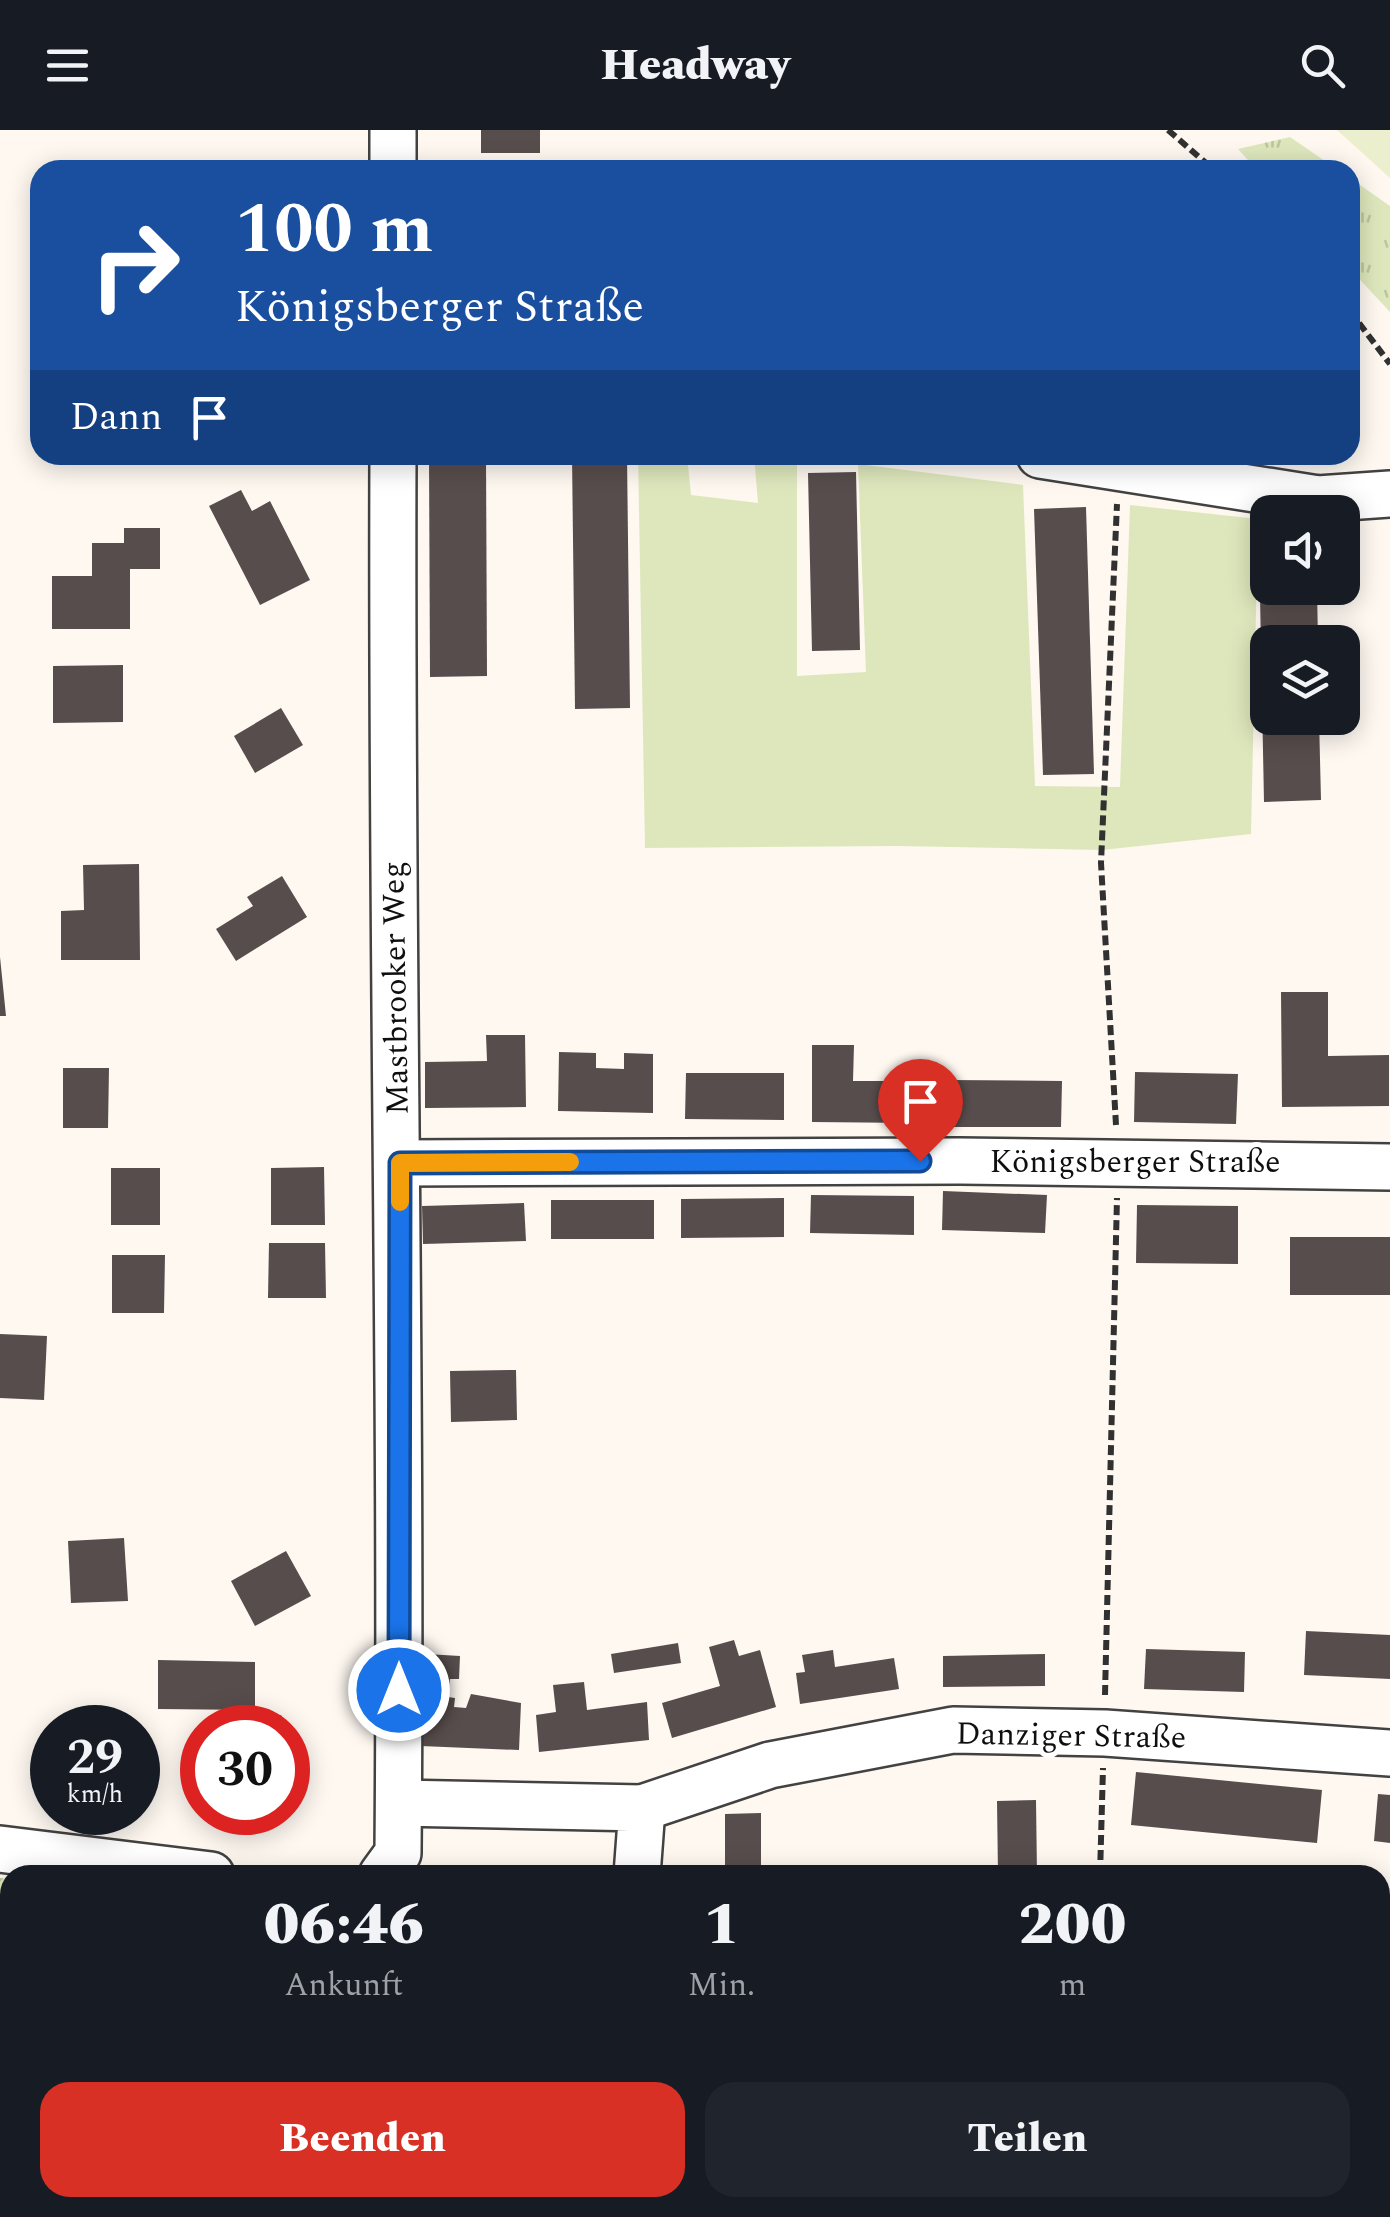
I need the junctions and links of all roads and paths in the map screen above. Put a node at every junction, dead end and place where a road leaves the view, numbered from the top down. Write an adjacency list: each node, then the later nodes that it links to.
1 (393, 130): 3 (street)
2 (1168, 130): 4 (path)
3 (393, 160)
4 (1202, 160)
5 (1360, 324): 6 (path)
6 (1390, 364)
7 (393, 465): 12 (street, Mastbrooker Weg)
8 (1102, 465): 9 (street)
9 (1120, 468): 10 (street); 11 (path)
10 (1390, 494)
11 (1117, 1162): 12 (street, Königsberger Straße); 13 (street, Königsberger Straße); 14 (path)
12 (400, 1163): 16 (street, Mastbrooker Weg)
13 (1390, 1167)
14 (1105, 1733): 15 (street, Danziger Straße); 17 (street, Danziger Straße); 22 (path)
15 (1390, 1753)
16 (398, 1804): 17 (street, Danziger Straße); 20 (street, Mastbrooker Weg)
17 (642, 1808): 21 (street)
18 (0, 1849): 19 (street)
19 (130, 1865)
20 (389, 1865)
21 (639, 1865)
22 (1100, 1865)

